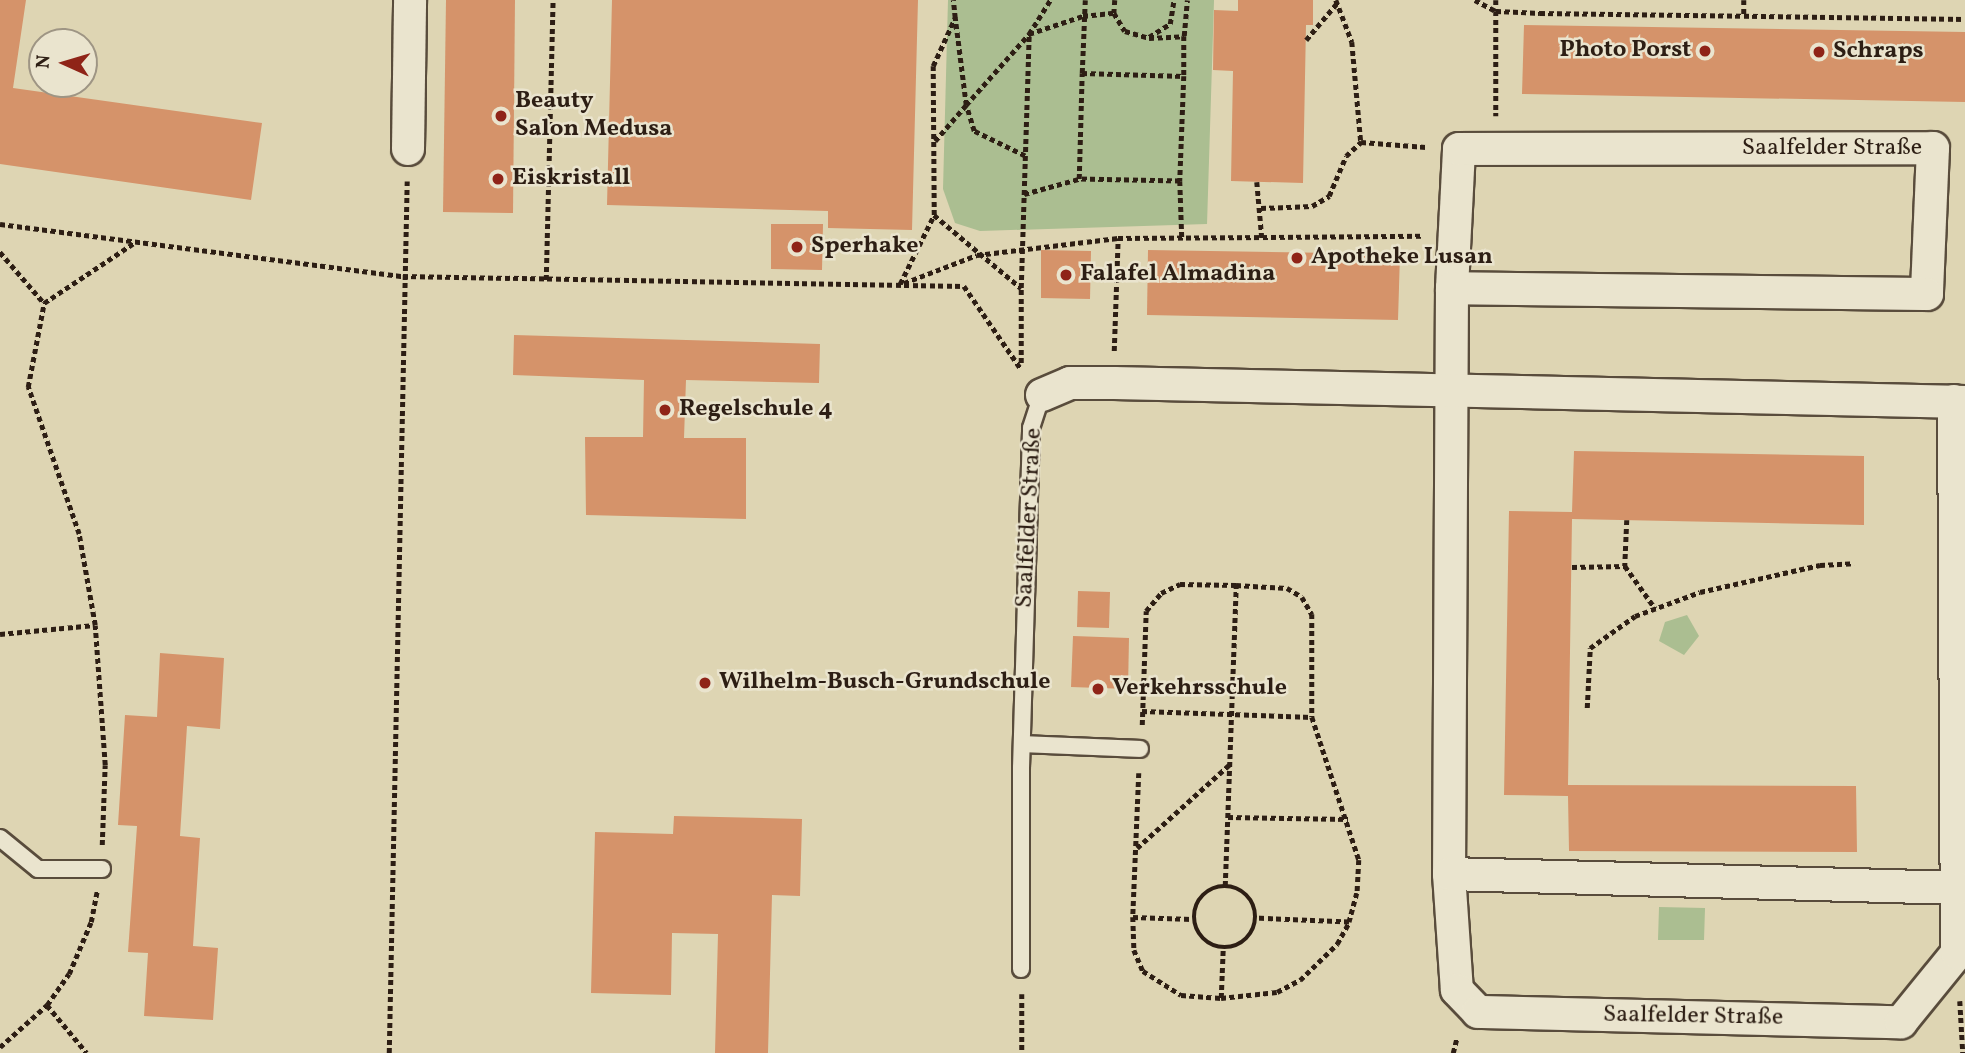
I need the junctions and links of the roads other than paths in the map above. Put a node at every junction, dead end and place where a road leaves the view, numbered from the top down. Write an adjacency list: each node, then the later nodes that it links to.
1 (410, 0): 2 (street)
2 (408, 149)
3 (1452, 288): 3 (street, Saalfelder Straße); 5 (street, Saalfelder Straße)
4 (1032, 386): 5 (street, Saalfelder Straße); 7 (lane, Saalfelder Straße)
5 (1449, 390): 6 (street, Saalfelder Straße); 11 (street, Saalfelder Straße)
6 (1959, 401): 12 (street, Saalfelder Straße)
7 (1023, 744): 8 (lane); 13 (lane, Saalfelder Straße)
8 (1140, 749)
9 (0, 838): 10 (lane)
10 (102, 869)
11 (1449, 874): 12 (street); 12 (street, Saalfelder Straße)
12 (1959, 888)
13 (1021, 969)

